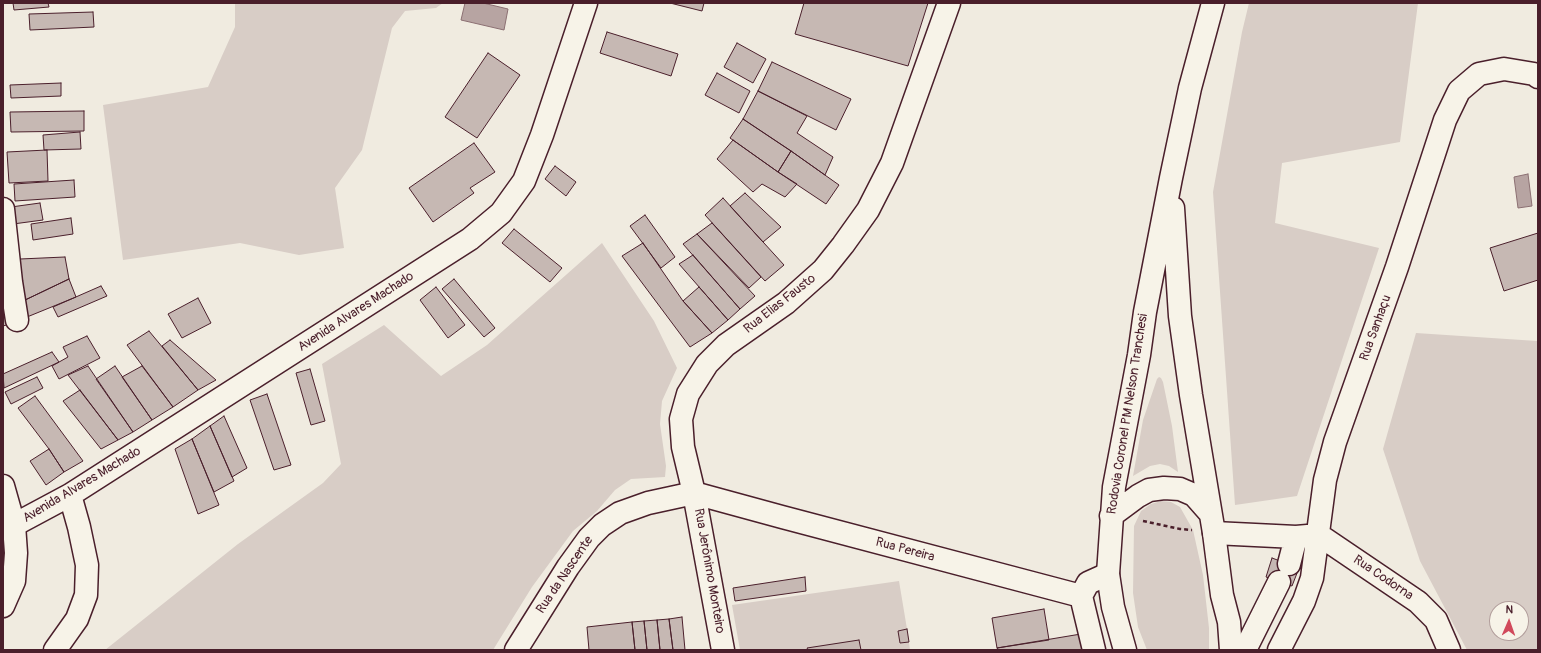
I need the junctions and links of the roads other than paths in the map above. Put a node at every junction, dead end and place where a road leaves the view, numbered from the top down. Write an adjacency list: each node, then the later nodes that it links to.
1 (586, 3): 10 (main road, Avenida Alvares Machado)
2 (949, 3): 9 (main road, Rua Elias Fausto)
3 (1213, 3): 5 (main road, Rodovia Coronel PM Nelson Tranchesi)
4 (1538, 77): 15 (main road, Rua Sanhaçu)
5 (1171, 178): 11 (main road, Rodovia Coronel PM Nelson Tranchesi); 12 (main road, Rodovia Coronel PM Nelson Tranchesi)
6 (3, 209): 7 (main road)
7 (17, 320)
8 (3, 486): 13 (main road)
9 (694, 493): 19 (main road, Rua Pereira); 22 (main road, Rua da Nascente); 23 (main road, Rua Jerônimo Monteiro)
10 (70, 495): 13 (main road, Avenida Alvares Machado); 21 (main road)
11 (1209, 512): 12 (main road); 14 (main road, Rodovia Coronel PM Nelson Tranchesi)
12 (1111, 516): 17 (main road, Rodovia Coronel PM Nelson Tranchesi)
13 (14, 525): 20 (main road)
14 (1214, 533): 16 (main road); 18 (main road, Rodovia Coronel PM Nelson Tranchesi)
15 (1319, 535): 16 (main road); 29 (main road, Rua Sanhaçu); 30 (main road, Rua Codorna)
16 (1296, 537): 28 (main road)
17 (1108, 574): 19 (main road); 25 (main road, Rodovia Coronel PM Nelson Tranchesi)
18 (1222, 595): 26 (main road); 27 (main road, Rodovia Coronel PM Nelson Tranchesi)
19 (1081, 596): 24 (main road)
20 (3, 606)
21 (55, 650)
22 (516, 650)
23 (723, 650)
24 (1094, 650)
25 (1125, 650)
26 (1217, 650)
27 (1231, 650)
28 (1245, 650)
29 (1279, 650)
30 (1449, 650)

